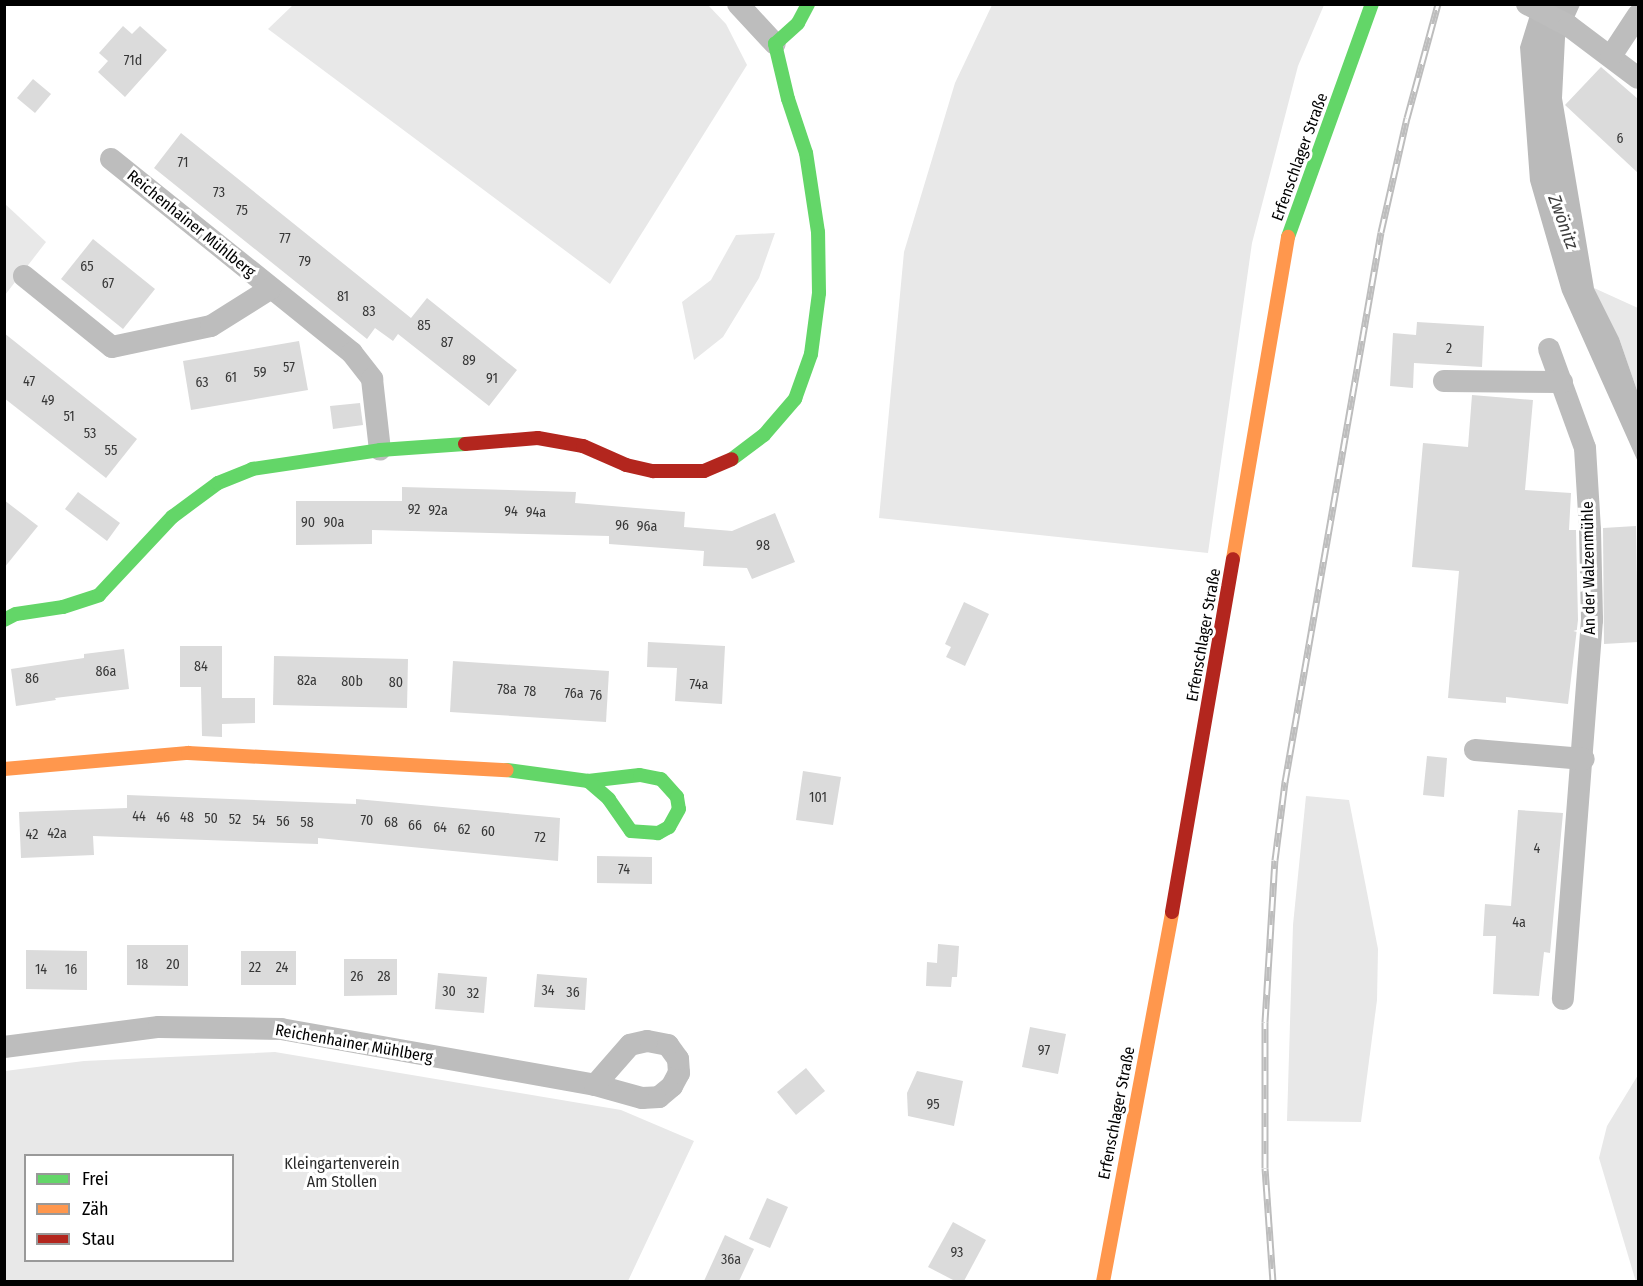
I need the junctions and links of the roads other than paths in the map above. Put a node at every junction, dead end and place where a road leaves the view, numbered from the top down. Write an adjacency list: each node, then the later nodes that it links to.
1 (738, 4): 6 (street)
2 (808, 4): 6 (street)
3 (1372, 4): 24 (street, Erfenschlager Straße)
4 (1527, 4): 7 (street)
5 (1638, 15): 7 (street)
6 (775, 44): 15 (street)
7 (1611, 57): 8 (street)
8 (1638, 78)
9 (111, 159): 11 (street, Reichenhainer Mühlberg)
10 (24, 276): 11 (street, Reichenhainer Mühlberg)
11 (270, 289): 15 (street, Reichenhainer Mühlberg)
12 (1549, 349): 14 (street, An der Walzenmühle)
13 (1444, 381): 14 (street)
14 (1562, 382): 18 (street, An der Walzenmühle)
15 (380, 450): 16 (street)
16 (4, 620)
17 (1475, 750): 18 (street)
18 (1584, 759): 21 (street, An der Walzenmühle)
19 (4, 769): 20 (street)
20 (588, 781): 20 (street)
21 (1563, 999)
22 (4, 1047): 23 (street, Reichenhainer Mühlberg)
23 (595, 1085)
24 (1103, 1281)

